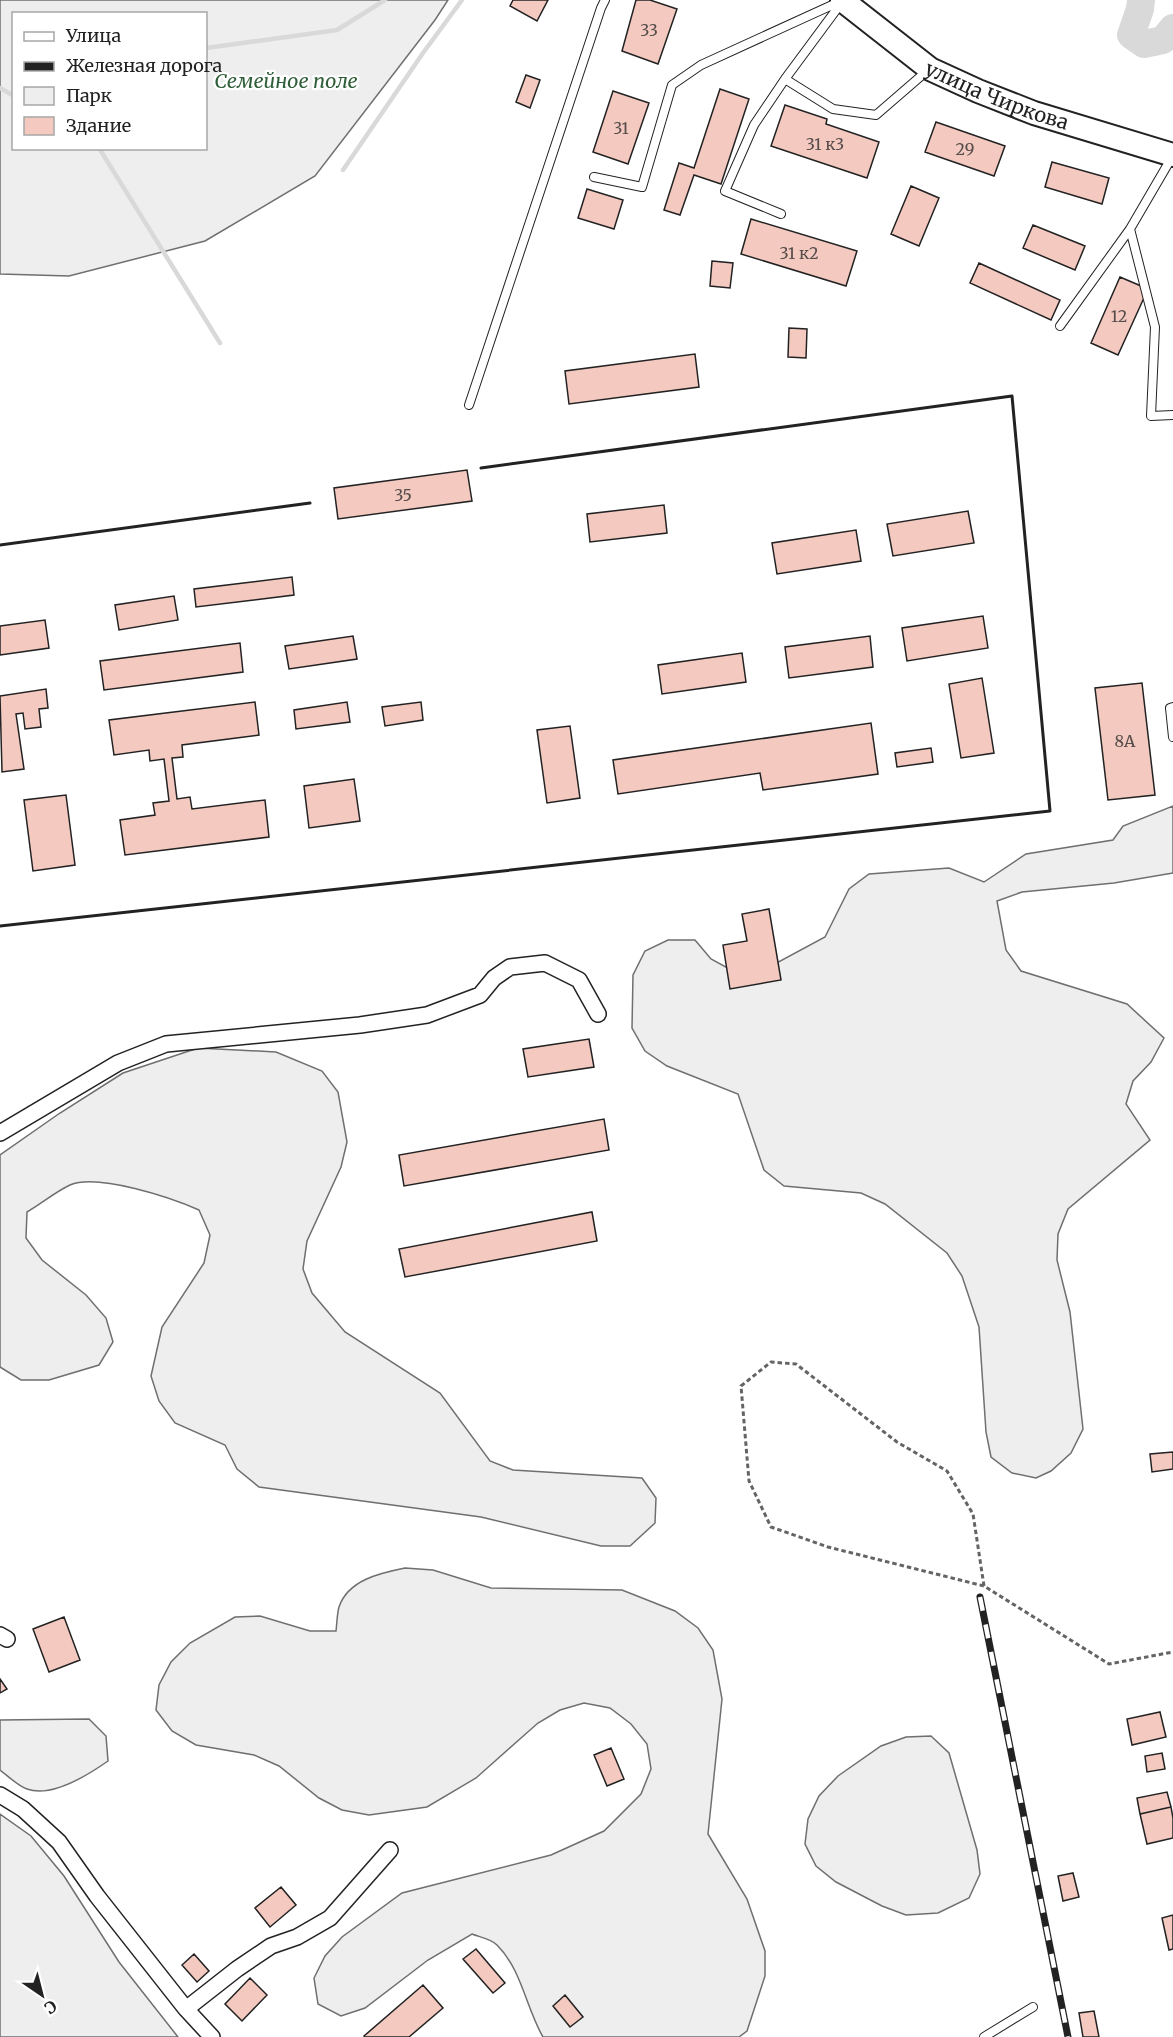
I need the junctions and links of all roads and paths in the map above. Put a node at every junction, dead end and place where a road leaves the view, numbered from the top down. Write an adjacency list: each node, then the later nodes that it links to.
1 (605, 0): 10 (lane)
2 (842, 0): 3 (main road, улица Чиркова); 4 (lane); 6 (lane)
3 (930, 69): 4 (lane); 5 (main road, улица Чиркова)
4 (785, 79): 7 (lane)
5 (1173, 155): 8 (lane)
6 (594, 177)
7 (781, 214)
8 (1130, 229): 9 (lane); 11 (lane)
9 (1060, 326)
10 (469, 405)
11 (1173, 415)
12 (1173, 707): 13 (lane)
13 (1173, 737)
14 (598, 1014): 15 (street)
15 (0, 1133)
16 (984, 1586): 16 (path); 17 (path)
17 (1173, 1652)
18 (0, 1795): 21 (street)
19 (390, 1850): 21 (street)
20 (1033, 2007): 23 (lane)
21 (186, 2009): 22 (street)
22 (212, 2037)
23 (984, 2037)

